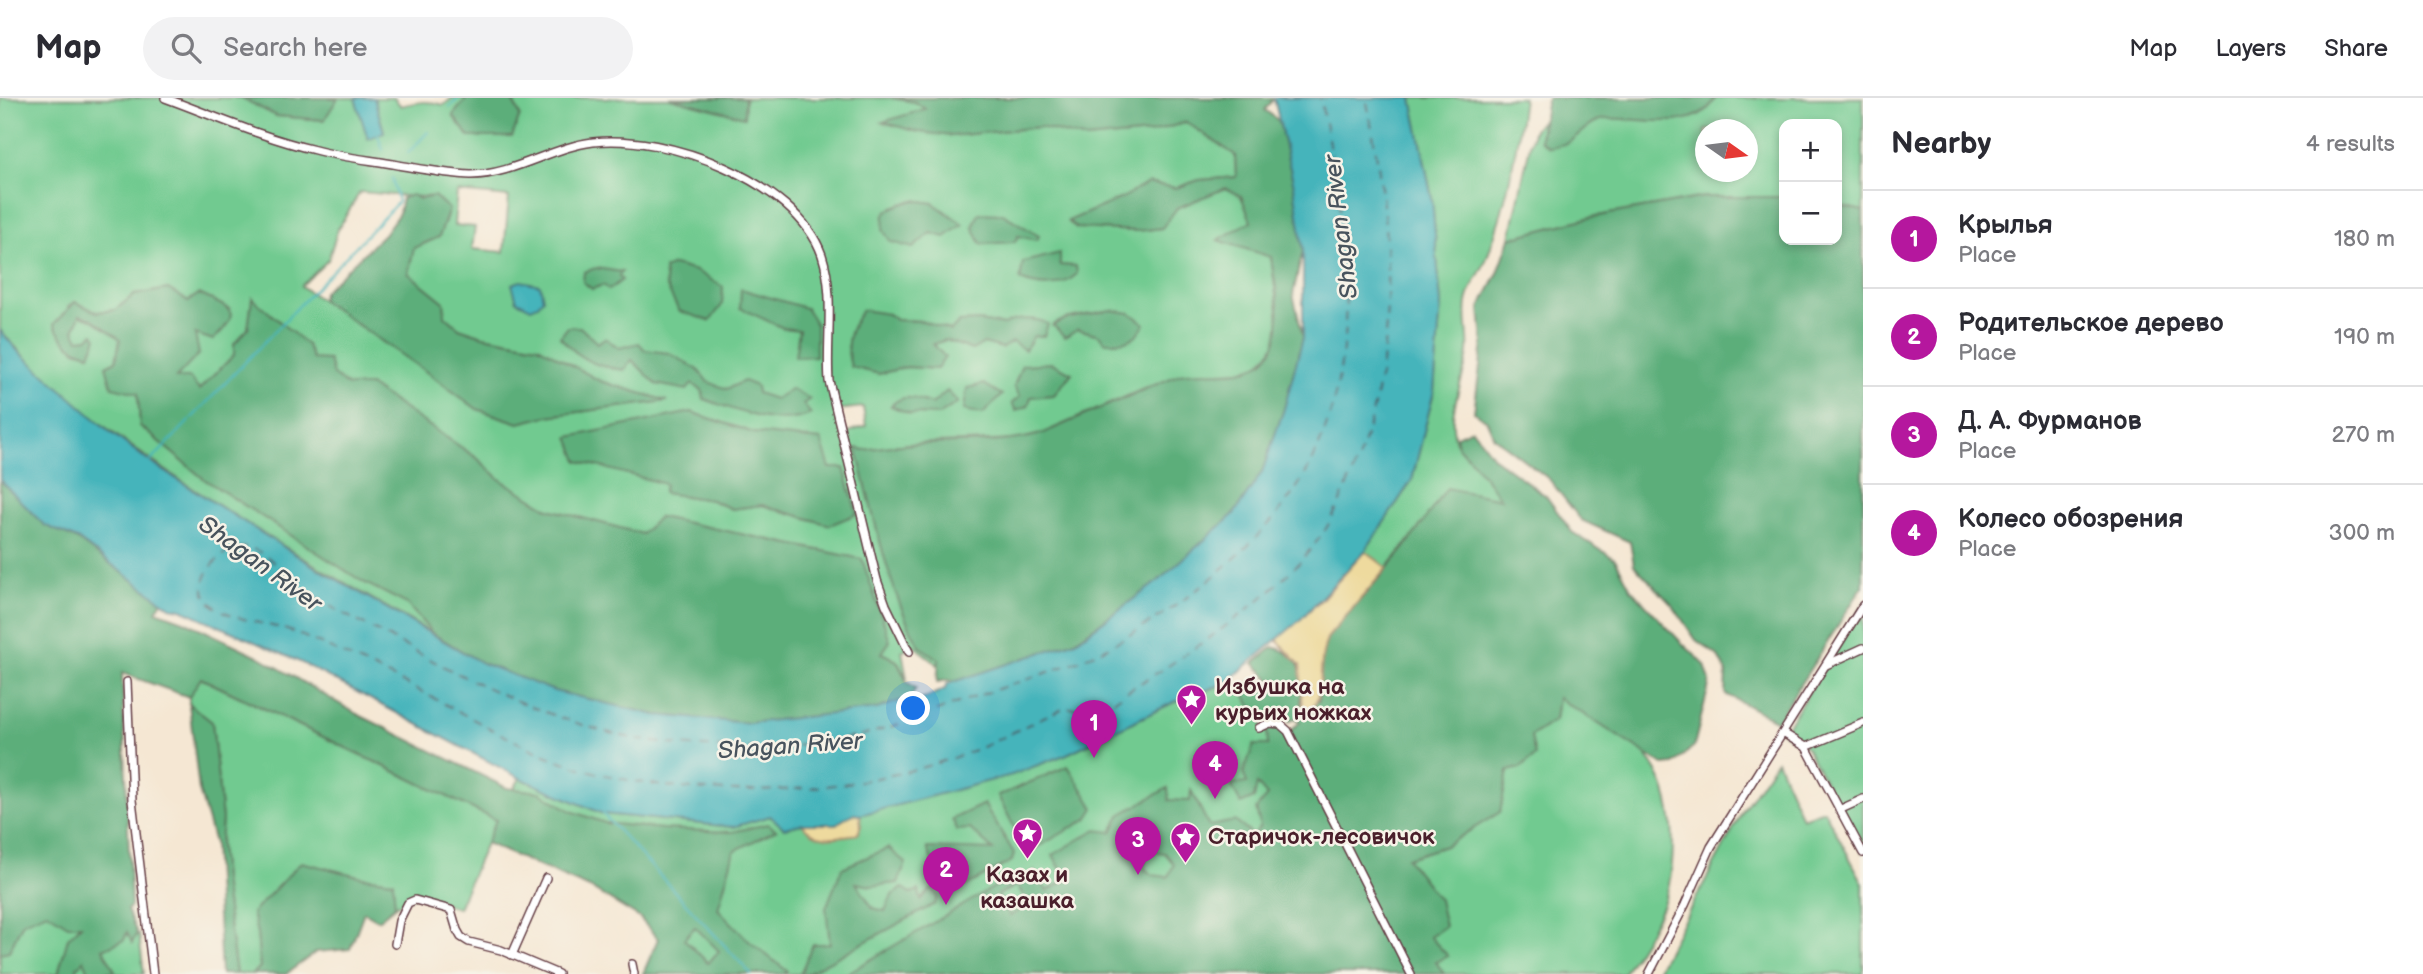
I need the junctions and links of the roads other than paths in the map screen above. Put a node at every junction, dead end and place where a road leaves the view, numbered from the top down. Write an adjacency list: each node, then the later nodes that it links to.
1 (165, 98): 4 (street)
2 (1863, 605): 5 (street)
3 (1863, 648): 5 (street)
4 (909, 652)
5 (1824, 666): 9 (street)
6 (127, 682): 18 (street)
7 (1863, 723): 10 (street)
8 (1259, 728): 21 (street)
9 (1783, 733): 10 (street); 22 (street)
10 (1806, 747): 12 (street)
11 (1863, 799): 12 (street)
12 (1839, 810): 13 (street)
13 (1863, 853)
14 (546, 878): 16 (street)
15 (395, 944): 16 (street)
16 (512, 955): 19 (street)
17 (632, 964): 20 (street)
18 (153, 974)
19 (558, 974)
20 (634, 974)
21 (1411, 974)
22 (1649, 974)

